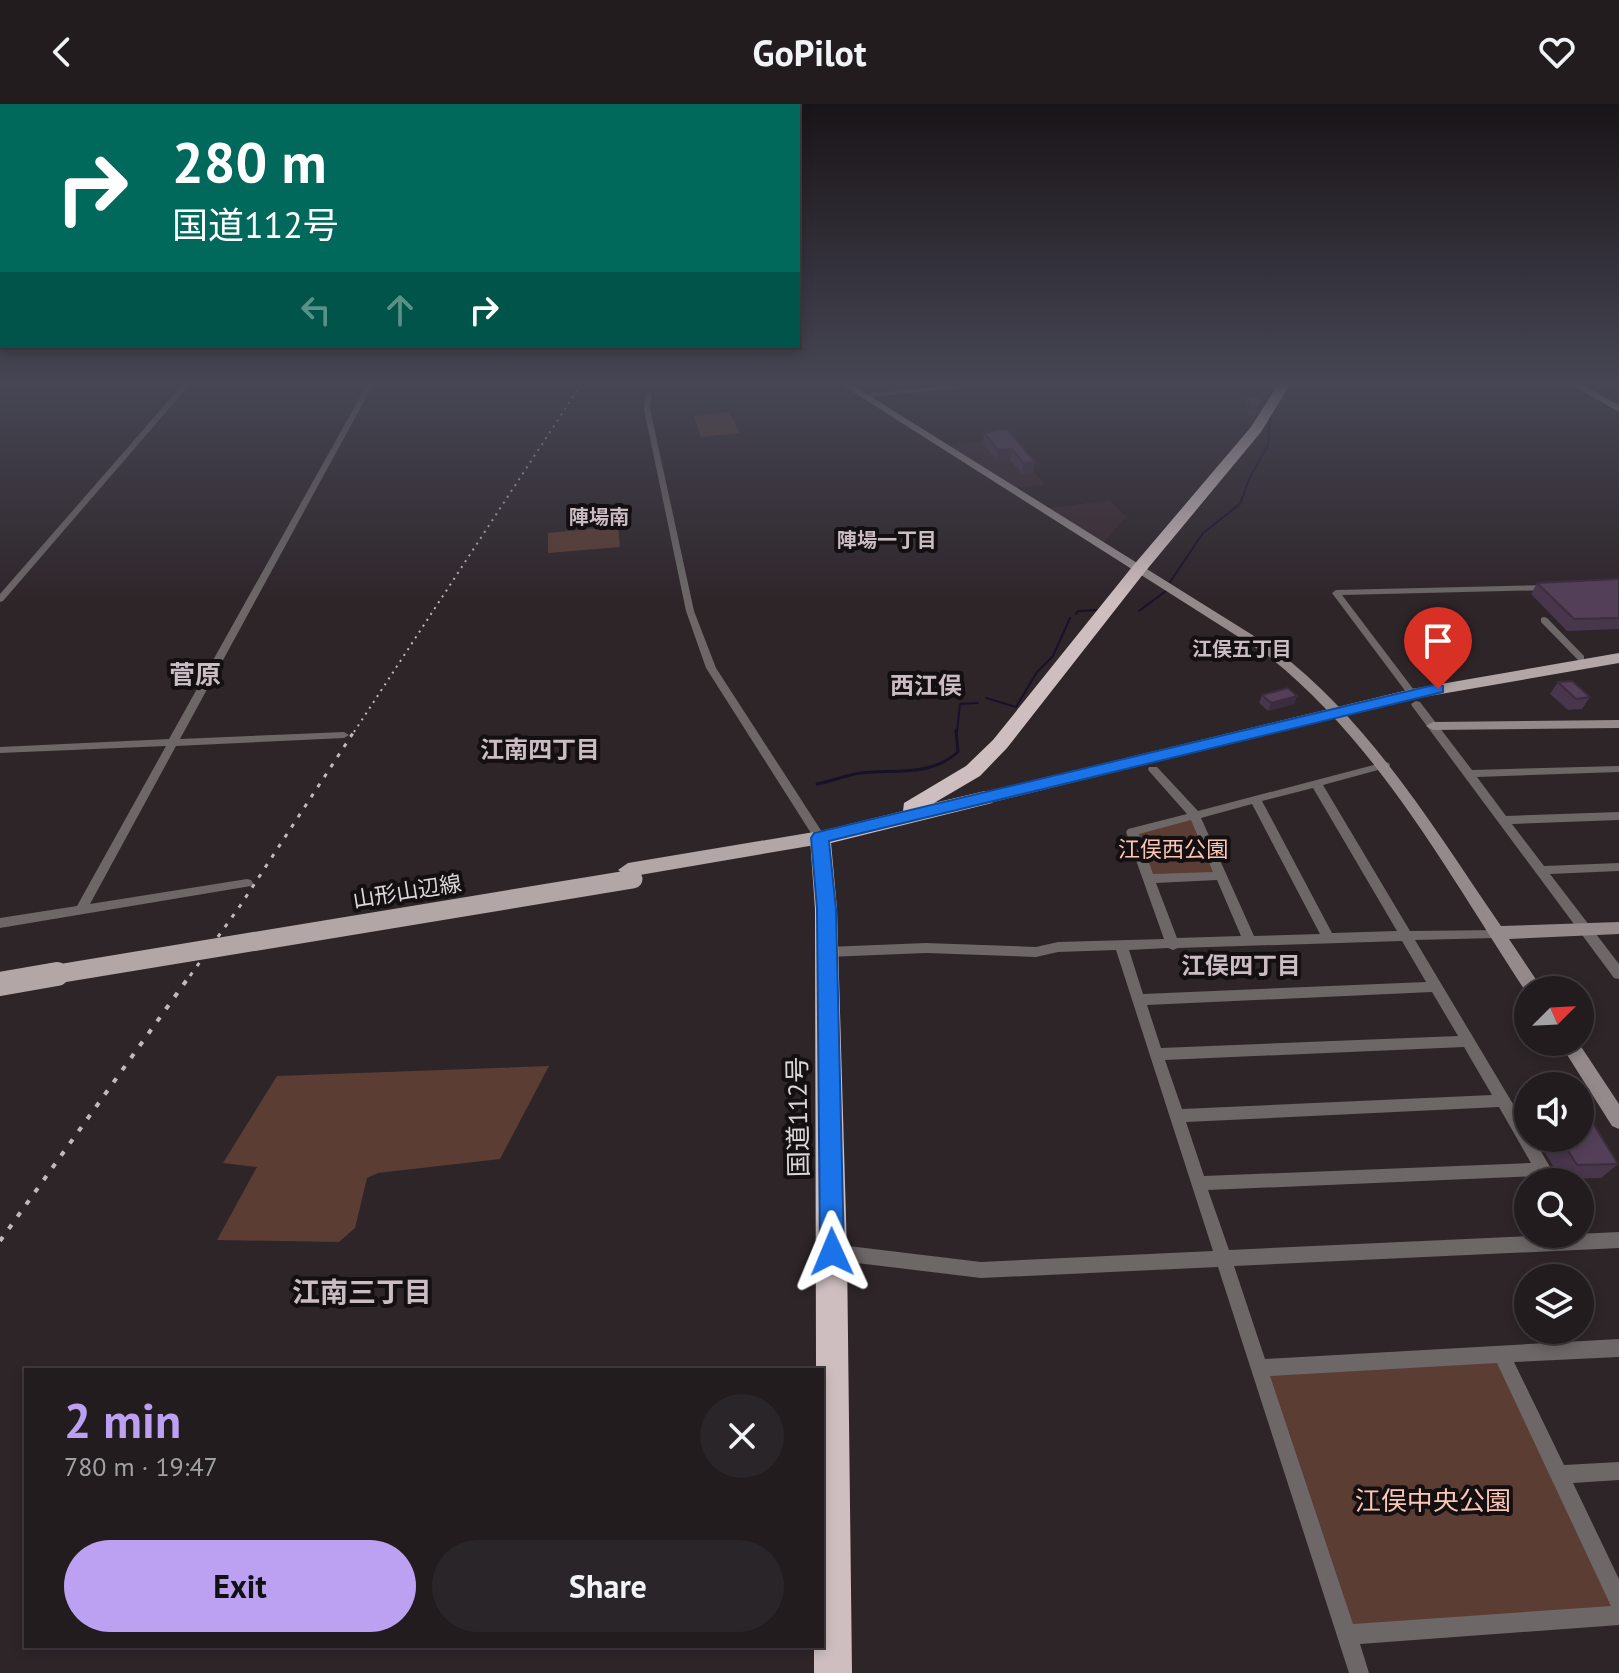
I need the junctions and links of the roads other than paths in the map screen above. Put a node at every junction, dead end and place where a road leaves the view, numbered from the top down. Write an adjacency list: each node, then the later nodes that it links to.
1 (124, 456): 8 (street)
2 (330, 456): 18 (street)
3 (656, 456): 32 (street)
4 (959, 456): 6 (street)
5 (1233, 456): 6 (highway)
6 (1138, 570): 14 (street); 23 (highway)
7 (1559, 588): 13 (street)
8 (0, 599)
9 (1544, 620): 10 (street)
10 (1581, 658)
11 (1619, 658): 13 (main road)
12 (1619, 671): 13 (main road)
13 (1414, 699): 14 (main road); 16 (street)
14 (1345, 716): 20 (street); 21 (main road); 27 (main road)
15 (1619, 724): 16 (street)
16 (1433, 726): 24 (street)
17 (344, 735): 18 (street)
18 (172, 742): 19 (street); 39 (street)
19 (0, 750)
20 (1385, 765): 25 (street); 43 (street)
21 (1153, 769): 27 (main road); 28 (street)
22 (1619, 769): 24 (street)
23 (973, 771): 27 (highway); 31 (highway)
24 (1470, 774): 30 (street)
25 (1316, 783): 26 (street); 44 (street)
26 (1255, 799): 28 (street); 45 (street)
27 (988, 803): 31 (highway); 32 (highway)
28 (1194, 814): 36 (street); 37 (street)
29 (1619, 816): 30 (street)
30 (1505, 820): 34 (street)
31 (881, 823): 32 (highway)
32 (821, 843): 35 (main road, 山形山辺線); 49 (highway, 国道112号)
33 (1619, 867): 34 (street)
34 (1541, 870): 42 (street)
35 (630, 875): 51 (main road, 山形山辺線); 53 (main road, 山形山辺線, bridge)
36 (1220, 876): 37 (street); 46 (street)
37 (1148, 879): 47 (street)
38 (247, 883): 39 (street)
39 (80, 911): 40 (street)
40 (0, 923)
41 (1619, 928): 42 (street)
42 (1586, 930): 43 (street); 50 (street)
43 (1496, 933): 44 (street); 52 (street)
44 (1408, 936): 45 (street); 54 (street)
45 (1329, 939): 46 (street)
46 (1250, 942): 47 (street)
47 (1173, 945): 48 (street)
48 (1121, 946): 49 (street); 55 (street)
49 (827, 952): 68 (highway, 国道112号)
50 (1619, 974)
51 (0, 975)
52 (1525, 976)
53 (0, 984)
54 (1436, 987): 55 (street); 56 (street)
55 (1139, 1000): 57 (street)
56 (1468, 1041): 57 (street); 59 (street)
57 (1158, 1054): 60 (street)
58 (1577, 1056): 61 (street)
59 (1502, 1101): 60 (street); 62 (street)
60 (1178, 1116): 64 (street)
61 (1619, 1120)
62 (1543, 1168)
63 (1514, 1176): 64 (street)
64 (1199, 1183): 69 (street)
65 (1594, 1239): 66 (street)
66 (1619, 1240)
67 (1514, 1242): 69 (street)
68 (832, 1252): 69 (street); 78 (highway, 国道112号)
69 (1223, 1258): 72 (street)
70 (1619, 1348): 71 (street)
71 (1502, 1356): 72 (street); 74 (street)
72 (1259, 1368): 77 (street)
73 (1619, 1471): 74 (street)
74 (1558, 1475): 75 (street)
75 (1619, 1600)
76 (1619, 1615): 77 (street)
77 (1347, 1635): 79 (street)
78 (833, 1673)
79 (1359, 1673)

